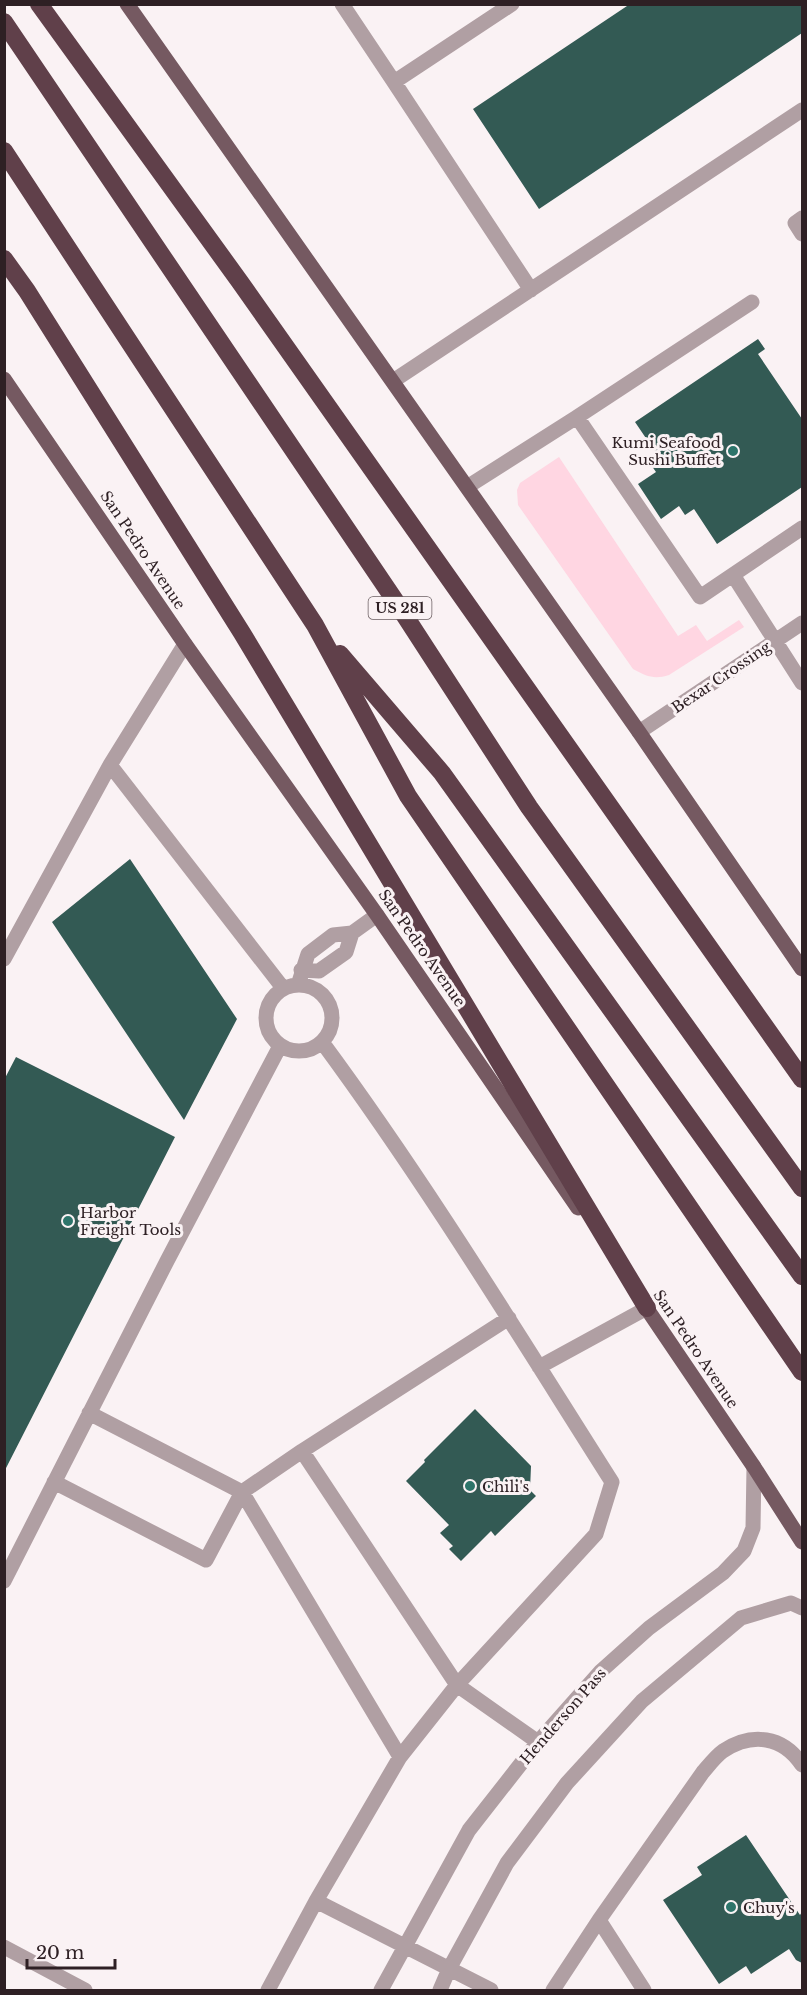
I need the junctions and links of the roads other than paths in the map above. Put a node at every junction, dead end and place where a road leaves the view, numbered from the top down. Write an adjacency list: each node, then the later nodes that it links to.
1 (39, 4): 33 (highway)
2 (127, 4): 15 (main road)
3 (342, 4): 6 (street)
4 (512, 4): 6 (street)
5 (4, 22): 34 (highway, US 281)
6 (394, 82): 12 (street)
7 (802, 110): 12 (street)
8 (4, 150): 21 (highway)
9 (802, 218): 10 (street)
10 (802, 234)
11 (4, 259): 36 (highway)
12 (531, 290): 15 (street)
13 (752, 302): 16 (street)
14 (4, 379): 23 (main road, San Pedro Avenue)
15 (393, 381): 17 (main road)
16 (577, 417): 17 (street); 19 (street)
17 (467, 488): 25 (main road)
18 (802, 528): 19 (street)
19 (732, 575): 22 (street)
20 (802, 623): 22 (street, Bexar Crossing)
21 (315, 625): 35 (highway); 39 (highway)
22 (775, 641): 24 (street); 25 (street, Bexar Crossing)
23 (185, 644): 26 (street); 27 (main road, San Pedro Avenue)
24 (802, 683)
25 (639, 732): 29 (main road)
26 (110, 765): 28 (street); 30 (street)
27 (377, 915): 30 (street); 36 (main road, San Pedro Avenue)
28 (4, 959)
29 (802, 969)
30 (294, 981): 31 (street); 32 (street)
31 (322, 1042): 32 (street); 37 (street)
32 (280, 1046): 40 (street)
33 (802, 1079)
34 (802, 1188)
35 (802, 1276)
36 (646, 1308): 38 (street); 42 (main road, San Pedro Avenue)
37 (509, 1318): 38 (street); 41 (street)
38 (539, 1367): 48 (street)
39 (802, 1372)
40 (89, 1413): 43 (street); 44 (street)
41 (302, 1450): 44 (street); 48 (street)
42 (754, 1467): 45 (main road, San Pedro Avenue); 49 (street, Henderson Pass)
43 (54, 1482): 44 (street); 46 (street)
44 (242, 1492): 50 (street)
45 (802, 1541)
46 (4, 1581)
47 (802, 1608): 56 (street)
48 (457, 1685): 49 (street); 50 (street)
49 (538, 1742): 54 (street, Henderson Pass)
50 (400, 1757): 52 (street)
51 (802, 1765): 53 (street)
52 (316, 1901): 54 (street); 58 (street)
53 (599, 1920): 62 (street); 63 (street)
54 (405, 1946): 56 (street); 59 (street, Henderson Pass)
55 (4, 1947): 57 (street)
56 (449, 1969): 60 (street); 61 (street)
57 (85, 1990)
58 (268, 1990)
59 (381, 1990)
60 (440, 1990)
61 (491, 1990)
62 (553, 1990)
63 (644, 1990)

